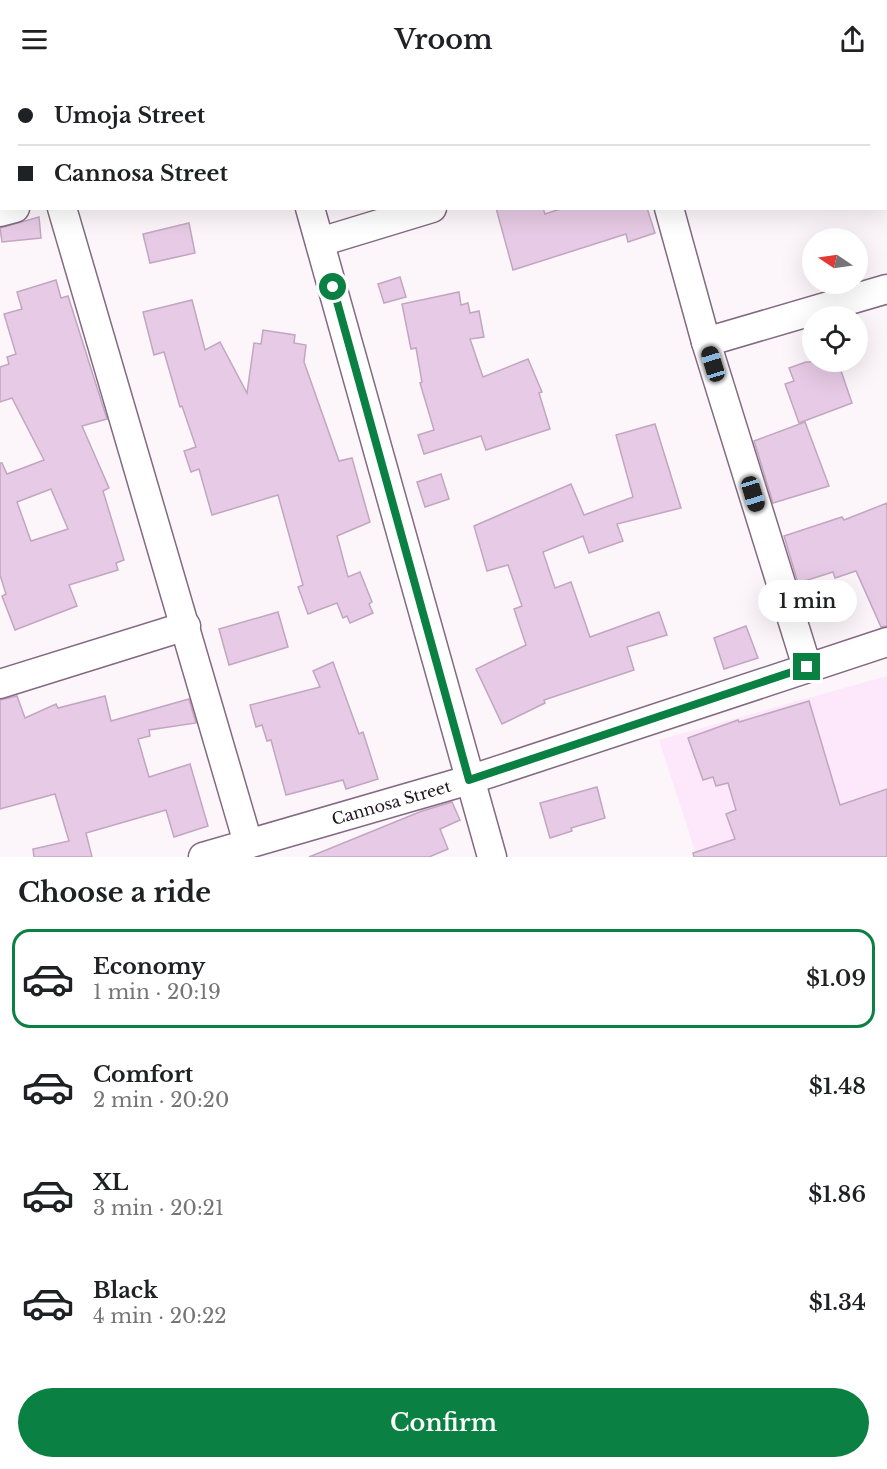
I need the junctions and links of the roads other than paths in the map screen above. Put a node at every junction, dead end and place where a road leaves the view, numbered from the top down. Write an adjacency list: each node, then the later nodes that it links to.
1 (63, 210): 8 (street)
2 (311, 210): 5 (street)
3 (425, 210): 5 (street)
4 (670, 210): 7 (street)
5 (320, 242): 12 (street)
6 (887, 290): 7 (street)
7 (706, 342): 10 (street)
8 (186, 626): 11 (street); 13 (street)
9 (887, 642): 10 (street, Cannosa Street)
10 (807, 667): 12 (street, Cannosa Street)
11 (0, 684)
12 (469, 780): 13 (street, Cannosa Street); 15 (street)
13 (248, 843): 14 (street, Cannosa Street)
14 (203, 857)
15 (492, 857)

